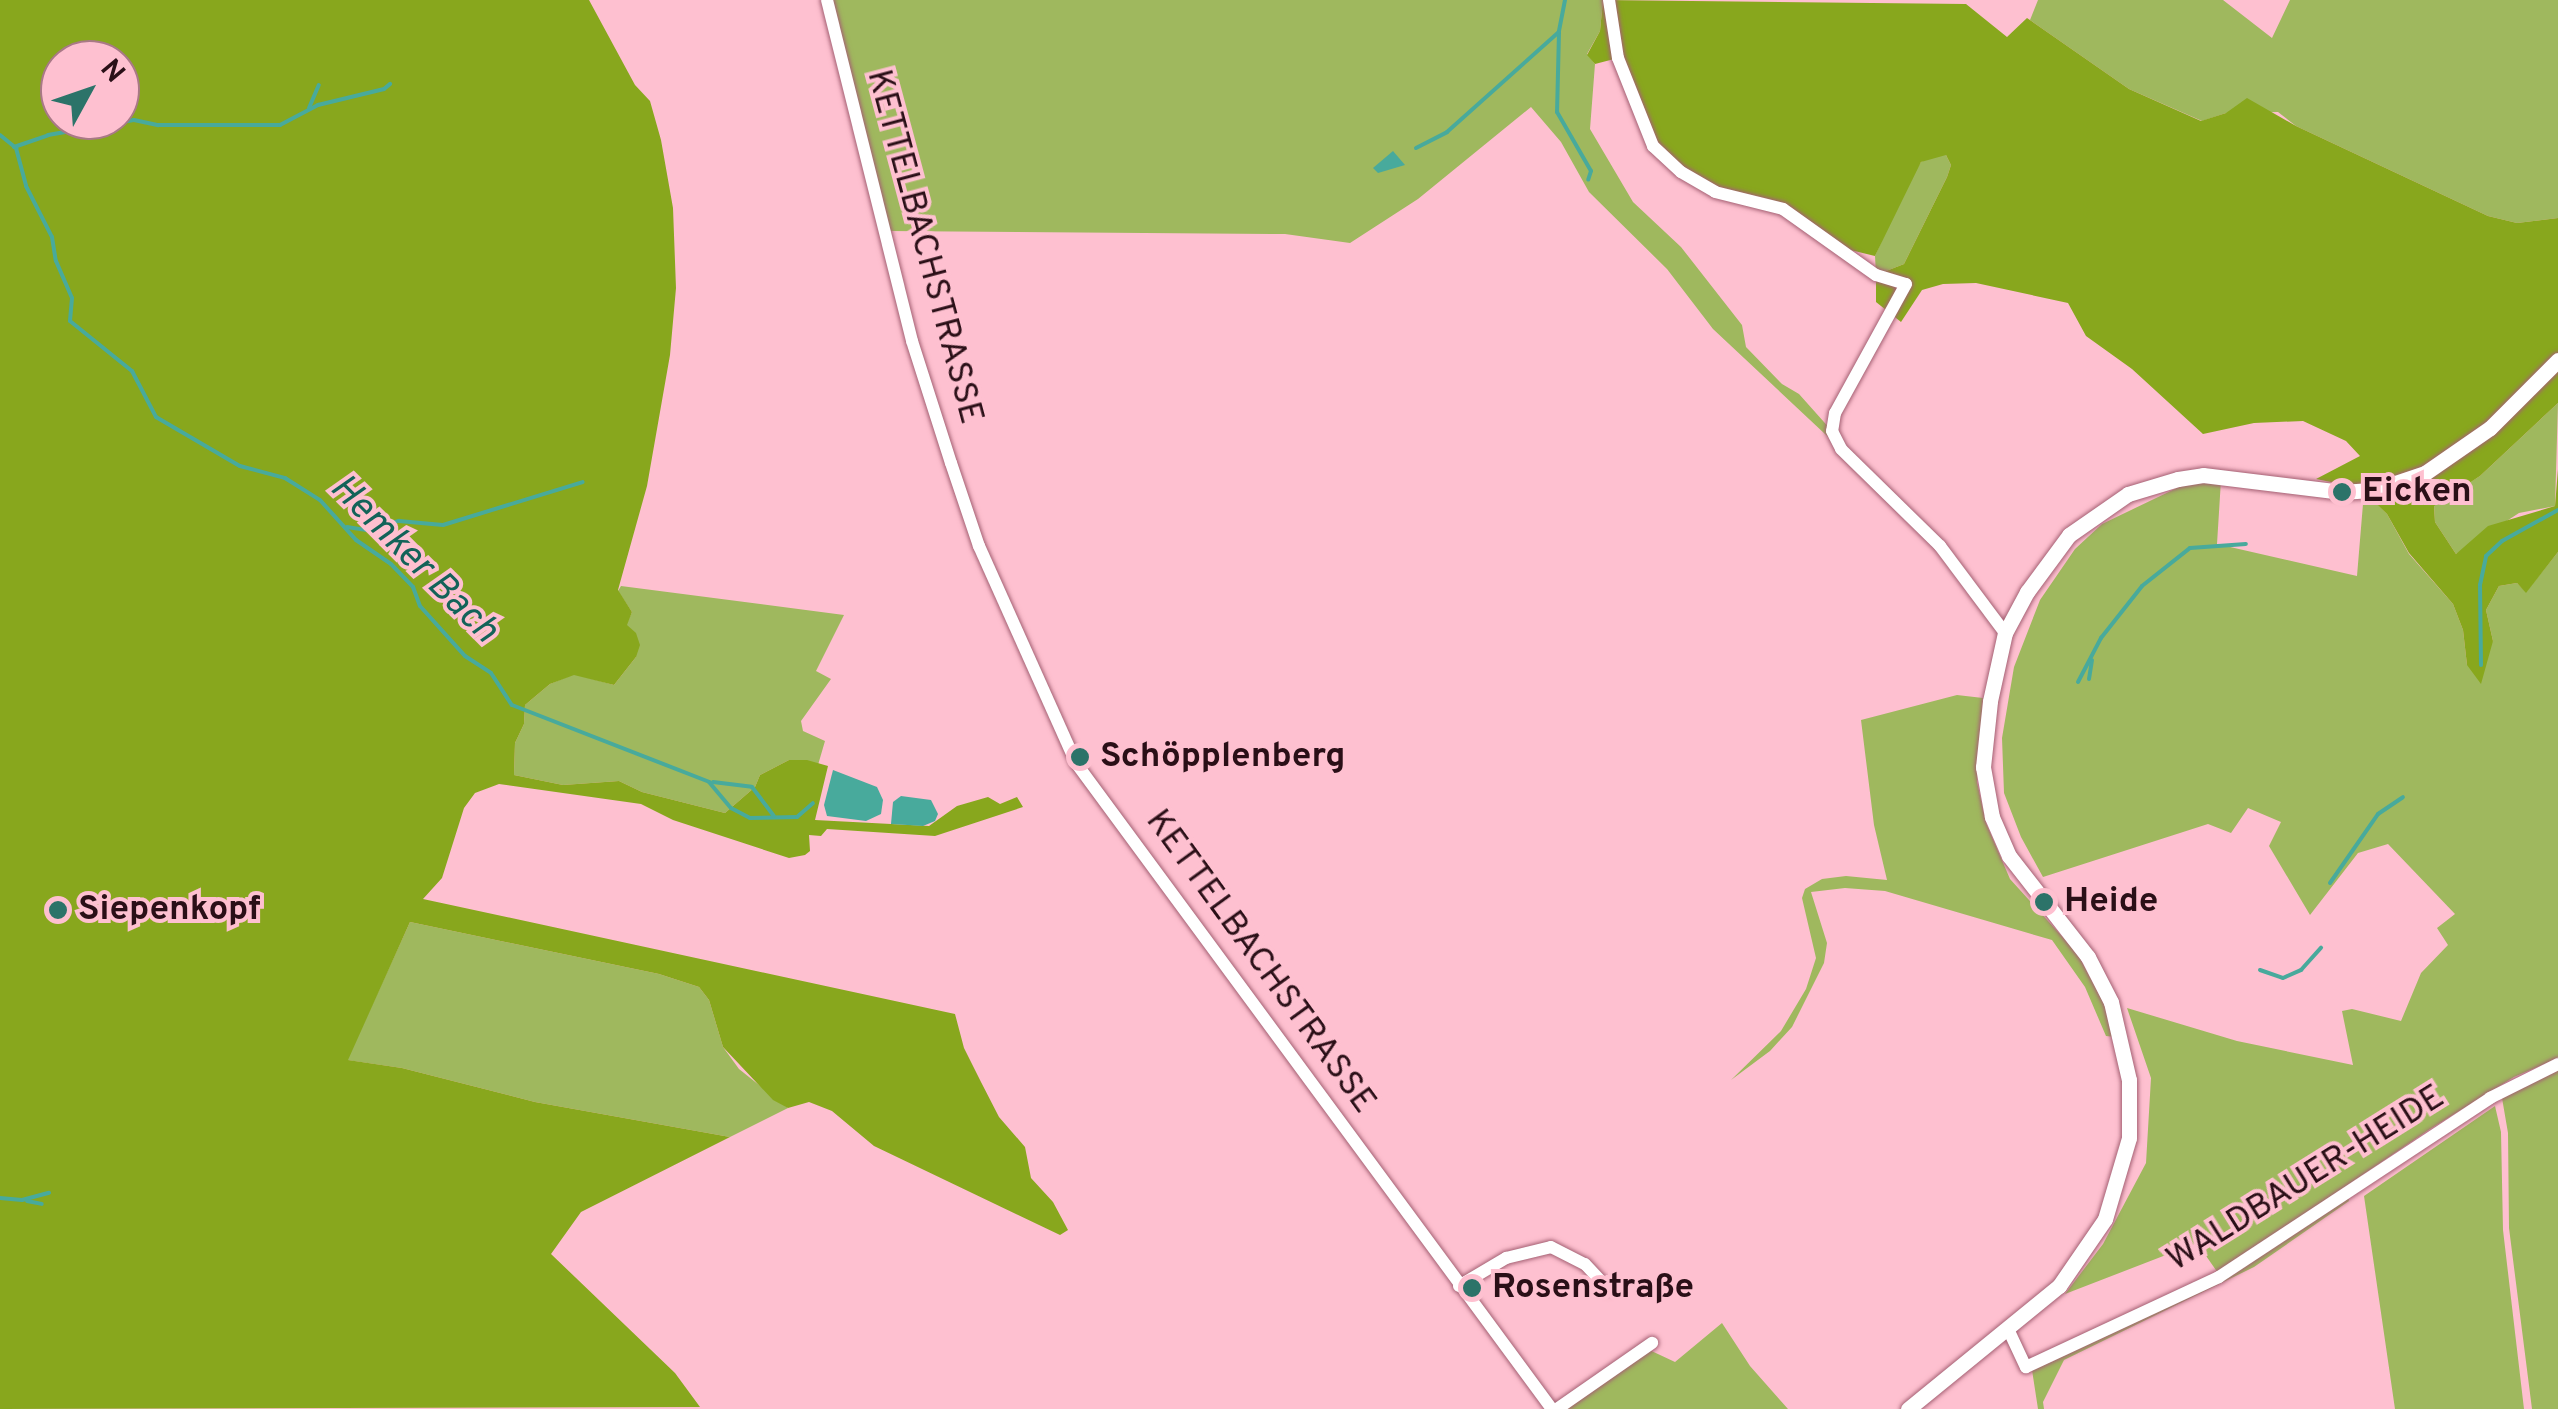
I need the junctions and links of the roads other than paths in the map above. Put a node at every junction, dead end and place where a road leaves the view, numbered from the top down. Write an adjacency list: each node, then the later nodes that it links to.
1 (827, 0): 6 (street, KETTELBACHSTRASSE)
2 (1609, 0): 4 (street)
3 (2558, 360): 4 (main road)
4 (2005, 633): 8 (main road)
5 (2558, 1064): 8 (street, WALDBAUER-HEIDE)
6 (1459, 1286): 7 (street); 10 (street, KETTELBACHSTRASSE)
7 (1608, 1289)
8 (2008, 1331): 11 (main road)
9 (1652, 1343): 10 (street)
10 (1554, 1409)
11 (1908, 1409)

